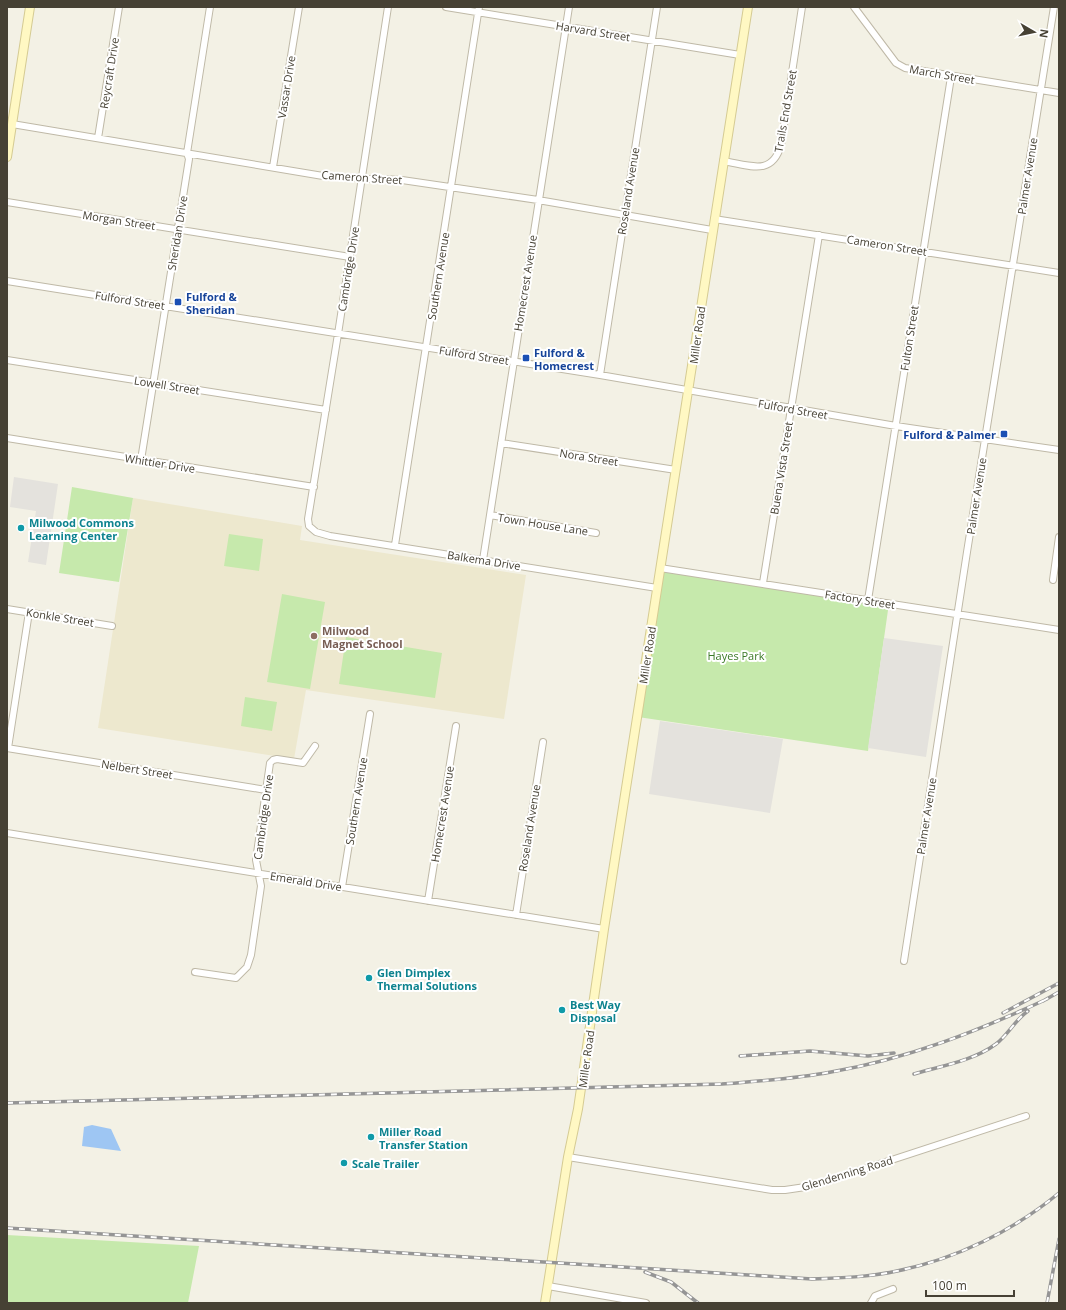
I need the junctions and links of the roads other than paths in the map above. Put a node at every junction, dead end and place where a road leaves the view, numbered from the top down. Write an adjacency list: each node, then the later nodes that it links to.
1 (30, 7): 20 (street)
2 (120, 7): 21 (street, Reycraft Drive)
3 (210, 7): 22 (street, Sheridan Drive)
4 (299, 7): 25 (street, Vassar Drive)
5 (388, 7): 26 (street, Cambridge Drive)
6 (446, 7): 13 (street, Harvard Street)
7 (569, 7): 14 (street, Homecrest Avenue)
8 (657, 7): 15 (street, Roseland Avenue)
9 (748, 7): 16 (street, Miller Road)
10 (802, 7): 24 (street, Trails End Street)
11 (854, 7): 17 (street, March Street)
12 (1054, 7): 18 (street, Palmer Avenue)
13 (479, 10): 14 (street, Harvard Street); 27 (street, Southern Avenue)
14 (566, 26): 15 (street, Harvard Street); 28 (street, Homecrest Avenue)
15 (652, 40): 16 (street, Harvard Street); 30 (street, Roseland Avenue)
16 (740, 55): 24 (street, Miller Road)
17 (951, 77): 18 (street, March Street); 35 (street, Fulton Street)
18 (1041, 90): 19 (street, March Street); 37 (street, Palmer Avenue)
19 (1059, 93)
20 (12, 124): 21 (street, Cameron Street); 23 (street)
21 (98, 138): 22 (street, Cameron Street)
22 (187, 153): 25 (street, Cameron Street); 32 (street, Sheridan Drive)
23 (7, 157)
24 (723, 161): 31 (street, Miller Road)
25 (273, 167): 26 (street, Cameron Street)
26 (362, 177): 27 (street, Cameron Street); 36 (street, Cambridge Drive)
27 (452, 187): 28 (street, Cameron Street); 42 (street, Southern Avenue)
28 (538, 200): 30 (street, Cameron Street); 44 (street, Homecrest Avenue)
29 (7, 202): 32 (street, Morgan Street)
30 (624, 214): 33 (street, Cameron Street); 45 (street, Roseland Avenue)
31 (714, 219): 33 (street, Miller Road); 34 (street, Cameron Street)
32 (178, 230): 36 (street, Morgan Street); 40 (street, Sheridan Drive)
33 (712, 230): 47 (street, Miller Road)
34 (819, 235): 35 (street, Cameron Street); 48 (street, Buena Vista Street)
35 (923, 251): 37 (street, Cameron Street); 50 (street, Fulton Street)
36 (350, 257): 41 (street, Cambridge Drive)
37 (1014, 265): 38 (street, Cameron Street); 52 (street, Palmer Avenue)
38 (1059, 273)
39 (7, 281): 40 (street, Fulford Street)
40 (166, 306): 41 (street, Fulford Street); 46 (street, Sheridan Drive)
41 (338, 334): 42 (street, Fulford Street); 49 (street, Cambridge Drive)
42 (427, 348): 44 (street, Fulford Street); 62 (street, Southern Avenue)
43 (7, 360): 46 (street, Lowell Street)
44 (513, 361): 45 (street, Fulford Street); 53 (street, Homecrest Avenue)
45 (600, 375): 47 (street, Fulford Street)
46 (154, 383): 49 (street, Lowell Street); 55 (street, Sheridan Drive)
47 (688, 391): 48 (street, Fulford Street); 56 (street, Miller Road)
48 (791, 408): 50 (street, Fulford Street); 66 (street, Buena Vista Street)
49 (326, 410): 57 (street, Cambridge Drive)
50 (896, 426): 52 (street, Fulford Street); 68 (street, Fulton Street)
51 (7, 438): 55 (street, Whittier Drive)
52 (985, 439): 54 (street, Fulford Street); 71 (street, Palmer Avenue)
53 (501, 443): 56 (street, Nora Street); 58 (street, Homecrest Avenue)
54 (1059, 450)
55 (142, 460): 57 (street, Whittier Drive)
56 (676, 470): 64 (street, Miller Road)
57 (314, 487): 59 (street, Cambridge Drive)
58 (490, 515): 60 (street, Town House Lane); 63 (street, Homecrest Avenue)
59 (311, 530): 62 (street, Balkema Drive)
60 (596, 533)
61 (1059, 537): 65 (street)
62 (395, 545): 63 (street, Balkema Drive)
63 (483, 560): 67 (street, Balkema Drive)
64 (660, 568): 66 (street, Factory Street); 67 (street, Miller Road)
65 (1053, 580)
66 (763, 583): 68 (street, Factory Street)
67 (657, 588): 85 (street, Miller Road)
68 (868, 600): 71 (street, Factory Street)
69 (7, 609): 70 (street, Konkle Street)
70 (29, 612): 72 (street, Konkle Street); 78 (street)
71 (958, 614): 73 (street, Factory Street); 86 (street, Palmer Avenue)
72 (112, 626)
73 (1059, 630)
74 (370, 714): 82 (street, Southern Avenue)
75 (456, 726): 83 (street, Homecrest Avenue)
76 (543, 742): 84 (street, Roseland Avenue)
77 (315, 746): 79 (street, Cambridge Drive)
78 (7, 748): 79 (street, Nelbert Street)
79 (266, 790): 81 (street, Cambridge Drive)
80 (7, 833): 81 (street, Emerald Drive)
81 (258, 873): 82 (street, Emerald Drive); 87 (street, Cambridge Drive)
82 (342, 887): 83 (street, Emerald Drive)
83 (428, 901): 84 (street, Emerald Drive)
84 (516, 915): 85 (street, Emerald Drive)
85 (604, 929): 89 (street, Miller Road)
86 (904, 961)
87 (195, 972)
88 (1026, 1116): 89 (street, Glendenning Road)
89 (568, 1157): 90 (street, Miller Road)
90 (548, 1286): 92 (street, Miller Road); 93 (street)
91 (893, 1289): 94 (street)
92 (545, 1303)
93 (646, 1303)
94 (871, 1303)

